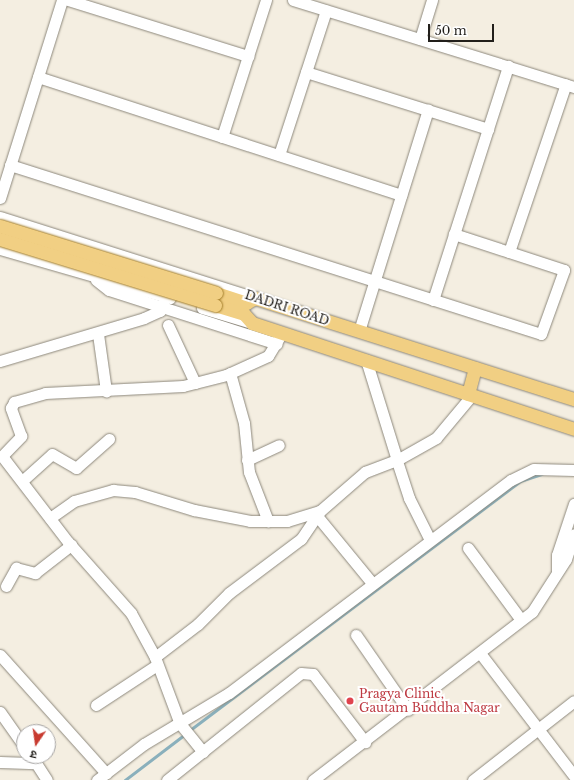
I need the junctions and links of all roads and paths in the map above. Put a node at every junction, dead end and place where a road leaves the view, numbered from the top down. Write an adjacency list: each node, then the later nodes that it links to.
1 (62, 0): 11 (street)
2 (68, 0): 8 (street)
3 (266, 0): 8 (street)
4 (293, 0): 6 (street)
5 (432, 0): 7 (street)
6 (326, 10): 7 (street); 10 (street)
7 (420, 39): 9 (street)
8 (248, 56): 15 (street)
9 (508, 66): 12 (street); 14 (street)
10 (306, 72): 13 (street); 16 (street)
11 (38, 77): 15 (street); 17 (street)
12 (570, 85): 26 (street)
13 (428, 110): 14 (street); 18 (street)
14 (488, 129): 22 (street)
15 (222, 137): 16 (street)
16 (279, 155): 18 (street)
17 (10, 165): 19 (street); 29 (street)
18 (401, 195): 29 (street)
19 (0, 198)
20 (0, 217): 24 (street, DADRI ROAD)
21 (0, 226): 32 (main road, bridge)
22 (454, 234): 26 (street); 33 (street)
23 (0, 239): 32 (main road, bridge)
24 (71, 239): 27 (street); 31 (street, DADRI ROAD)
25 (0, 249): 27 (street, DADRI ROAD)
26 (509, 252): 33 (street)
27 (64, 269): 28 (street, DADRI ROAD)
28 (92, 278): 30 (street, DADRI ROAD); 34 (street)
29 (373, 281): 33 (street); 37 (street)
30 (166, 296): 34 (street); 35 (street, DADRI ROAD)
31 (255, 298): 32 (main road); 37 (main road, DADRI ROAD)
32 (216, 299): 35 (main road)
33 (433, 300)
34 (162, 308): 38 (street); 39 (street)
35 (252, 323): 39 (main road, DADRI ROAD)
36 (168, 325): 44 (street)
37 (359, 330): 42 (main road, DADRI ROAD)
38 (98, 334): 41 (street); 45 (street)
39 (280, 339): 40 (main road, DADRI ROAD); 43 (street)
40 (366, 360): 46 (main road, DADRI ROAD); 53 (street)
41 (0, 361)
42 (475, 368): 46 (main road); 47 (main road, DADRI ROAD)
43 (230, 373): 44 (street); 52 (street)
44 (195, 383): 45 (street)
45 (106, 391): 51 (street)
46 (470, 395): 48 (main road, DADRI ROAD); 53 (street)
47 (571, 397)
48 (574, 429)
49 (109, 439): 55 (street)
50 (279, 445): 52 (street)
51 (1, 457): 55 (street)
52 (247, 460): 59 (street)
53 (396, 460): 57 (street); 61 (street)
54 (574, 470): 61 (street)
55 (22, 481): 58 (street)
56 (574, 504): 64 (street)
57 (319, 513): 59 (street); 65 (street); 71 (street)
58 (50, 518): 59 (street); 62 (street)
59 (268, 521)
60 (574, 534): 64 (street)
61 (430, 540): 65 (street)
62 (70, 545): 66 (street); 71 (street)
63 (468, 548): 67 (street)
64 (557, 571): 67 (street)
65 (372, 583): 76 (street)
66 (6, 586)
67 (521, 620): 69 (street)
68 (356, 635): 74 (street)
69 (480, 653): 74 (street); 77 (street)
70 (0, 656): 84 (street)
71 (156, 661): 73 (street); 76 (street)
72 (574, 701): 77 (street)
73 (96, 705)
74 (408, 710): 79 (street)
75 (0, 712): 78 (street)
76 (182, 726): 80 (street); 84 (street)
77 (538, 728): 85 (street); 86 (street)
78 (16, 735)
79 (364, 742): 80 (street); 90 (street)
80 (203, 752): 89 (street)
81 (16, 761): 82 (street)
82 (0, 762)
83 (36, 764): 87 (street)
84 (106, 773): 88 (street)
85 (485, 776): 91 (street)
86 (574, 776)
87 (47, 780)
88 (97, 780)
89 (167, 780)
90 (313, 780)
91 (473, 780)

